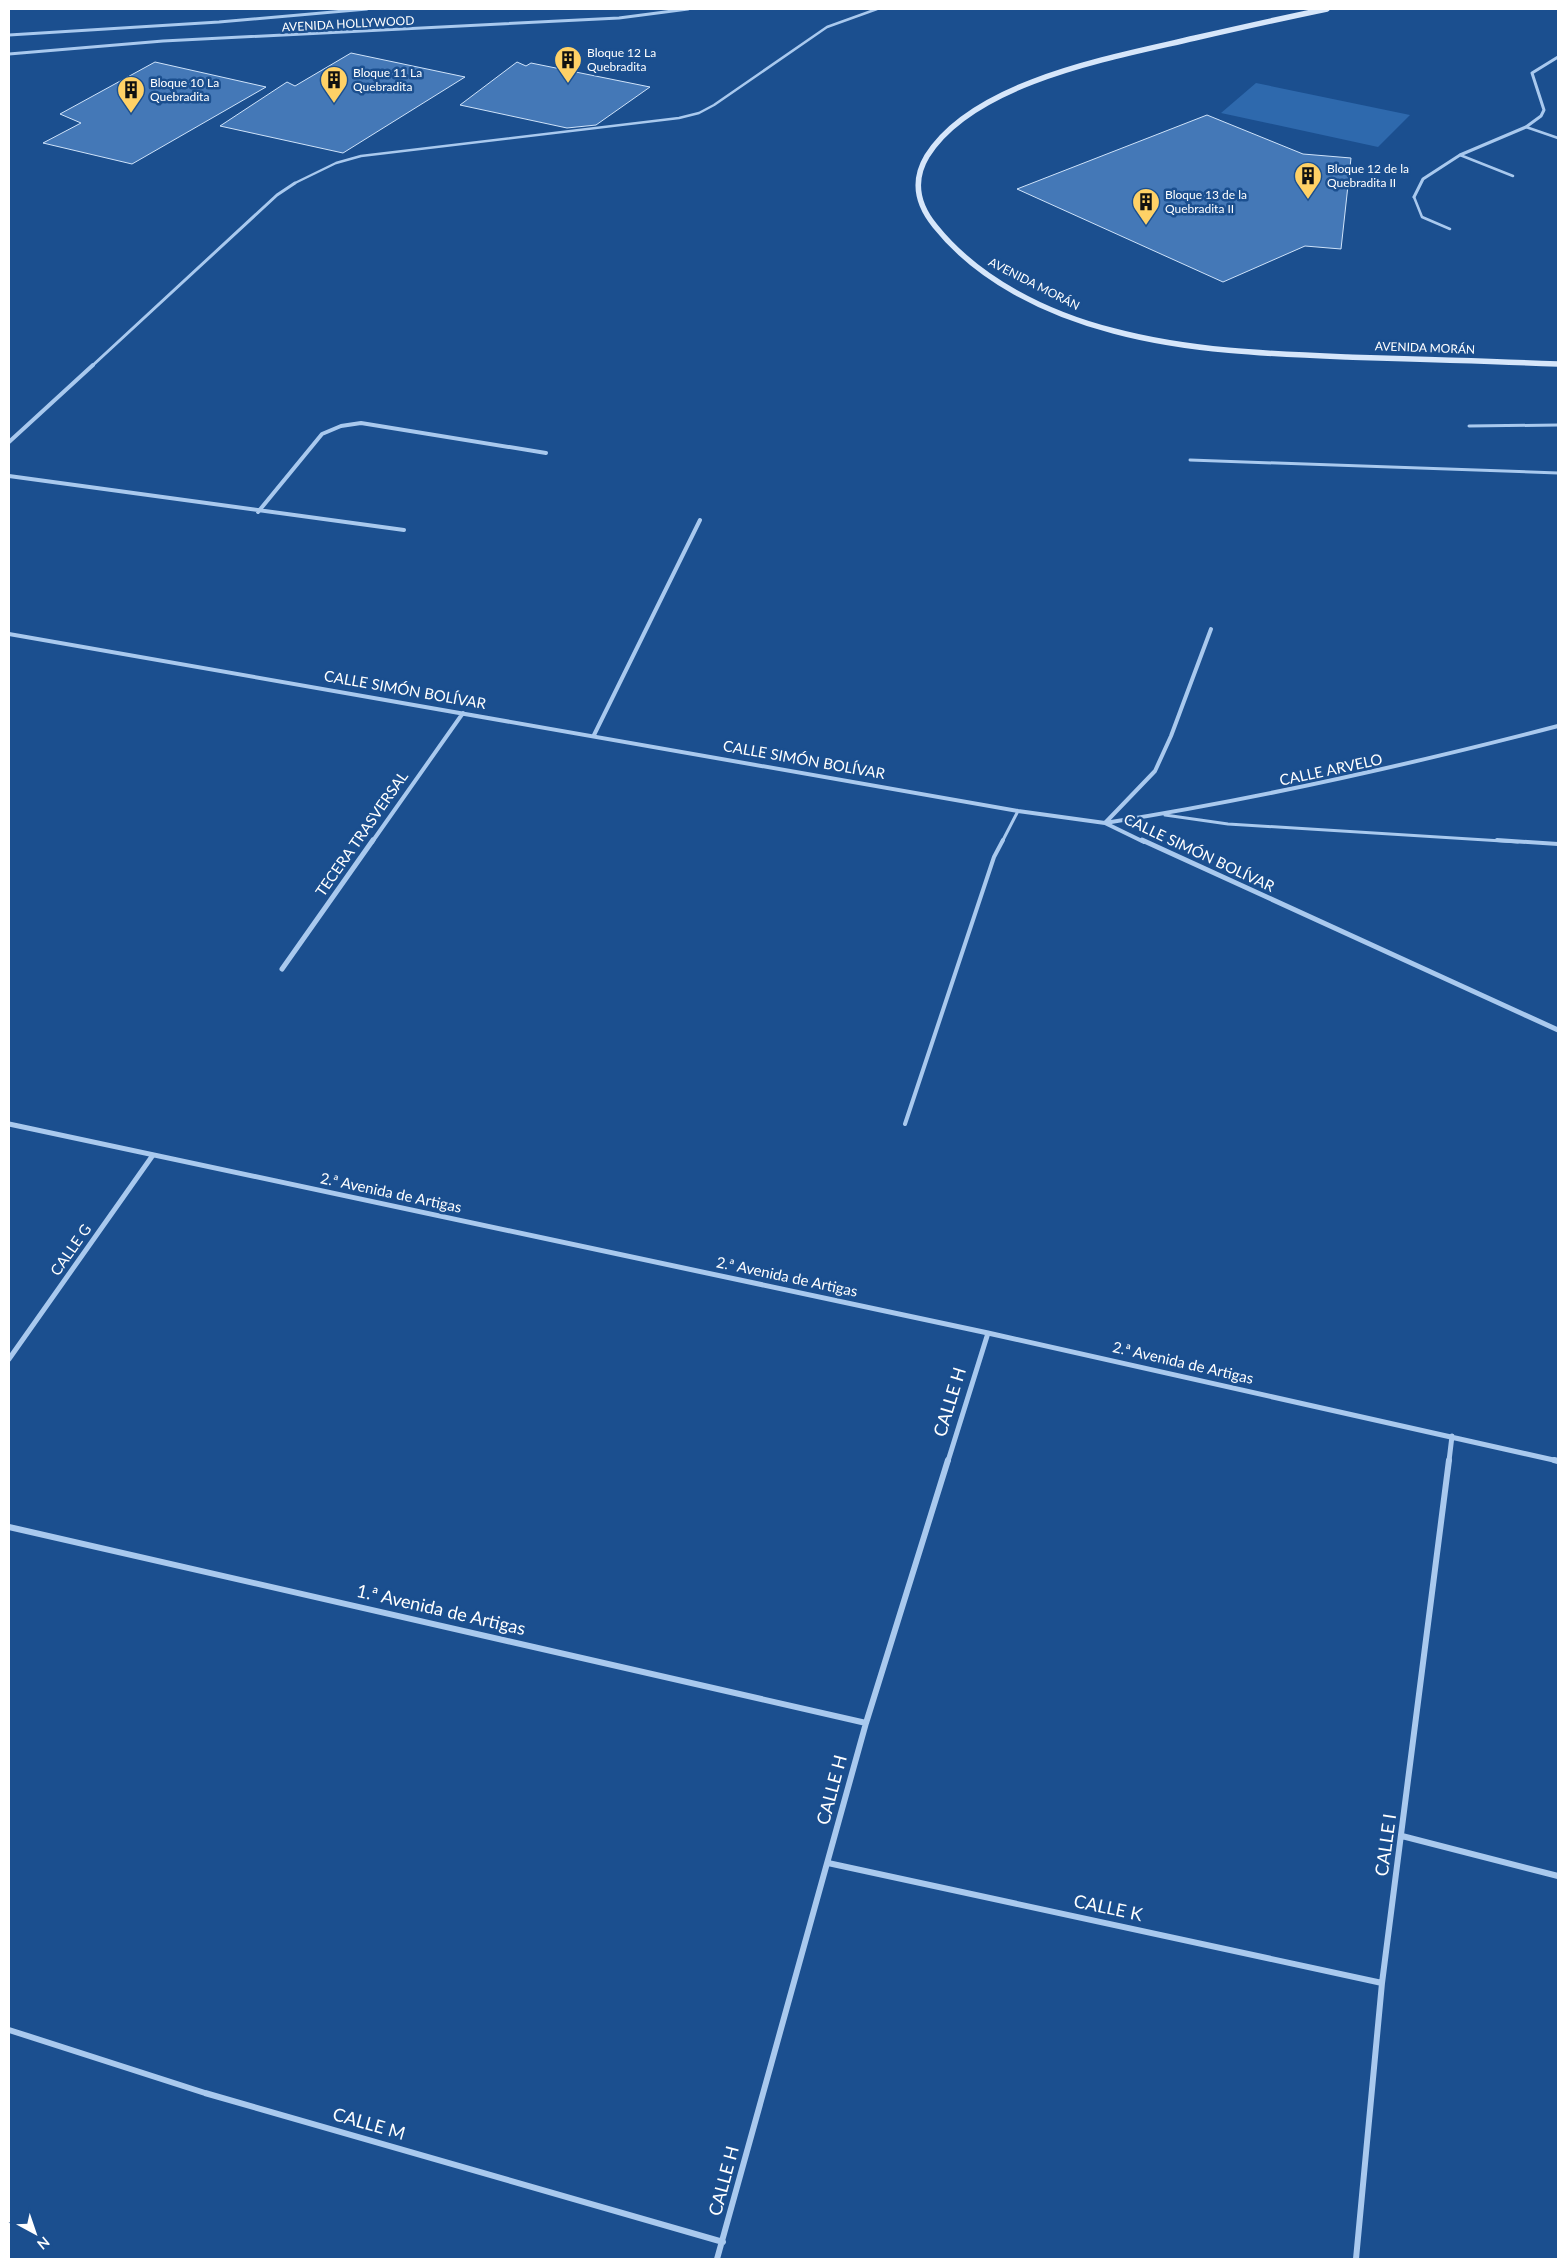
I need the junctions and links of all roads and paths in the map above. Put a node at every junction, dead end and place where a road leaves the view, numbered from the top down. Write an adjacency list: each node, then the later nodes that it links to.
1 (367, 9): 5 (street, AVENIDA HOLLYWOOD)
2 (688, 9): 6 (street, AVENIDA HOLLYWOOD)
3 (877, 9): 12 (lane)
4 (1327, 9): 15 (main road, AVENIDA MORÁN)
5 (9, 35)
6 (9, 54)
7 (1558, 57): 8 (street)
8 (1526, 127): 9 (lane); 10 (street)
9 (1558, 138)
10 (1460, 156): 11 (lane); 13 (street)
11 (1514, 176)
12 (295, 183): 18 (street)
13 (1414, 197): 14 (lane)
14 (1450, 228)
15 (1558, 364)
16 (1558, 425): 17 (lane)
17 (1469, 426)
18 (9, 442)
19 (546, 453): 23 (street)
20 (1190, 460): 21 (lane)
21 (1558, 473)
22 (9, 476): 23 (street)
23 (258, 512): 25 (street)
24 (700, 520): 30 (street)
25 (404, 530)
26 (1211, 629): 33 (street)
27 (9, 634): 28 (street, CALLE SIMÓN BOLÍVAR)
28 (463, 713): 30 (street, CALLE SIMÓN BOLÍVAR); 35 (street, TECERA TRASVERSAL)
29 (1558, 726): 32 (street, CALLE ARVELO)
30 (594, 735): 31 (street, CALLE SIMÓN BOLÍVAR)
31 (1018, 811): 33 (street, CALLE SIMÓN BOLÍVAR); 38 (lane)
32 (1165, 815): 33 (street, CALLE ARVELO); 34 (lane)
33 (1105, 823): 36 (street, CALLE SIMÓN BOLÍVAR)
34 (1558, 844)
35 (282, 970)
36 (1558, 1030)
37 (9, 1124): 39 (street, 2.ª Avenida de Artigas)
38 (905, 1124)
39 (153, 1156): 40 (street, 2.ª Avenida de Artigas); 41 (street, CALLE G)
40 (988, 1333): 42 (street, 2.ª Avenida de Artigas); 45 (street, CALLE H)
41 (9, 1359)
42 (1452, 1436): 43 (street, 2.ª Avenida de Artigas); 46 (street, CALLE I)
43 (1558, 1461)
44 (9, 1527): 45 (street, 1.ª Avenida de Artigas)
45 (866, 1723): 47 (street, CALLE H)
46 (1402, 1836): 48 (street); 49 (street, CALLE I)
47 (828, 1863): 49 (street, CALLE K); 51 (street, CALLE H)
48 (1558, 1876)
49 (1382, 1983): 53 (street, CALLE I)
50 (9, 2030): 51 (street, CALLE M)
51 (723, 2242): 52 (street, CALLE H)
52 (718, 2259)
53 (1356, 2259)

